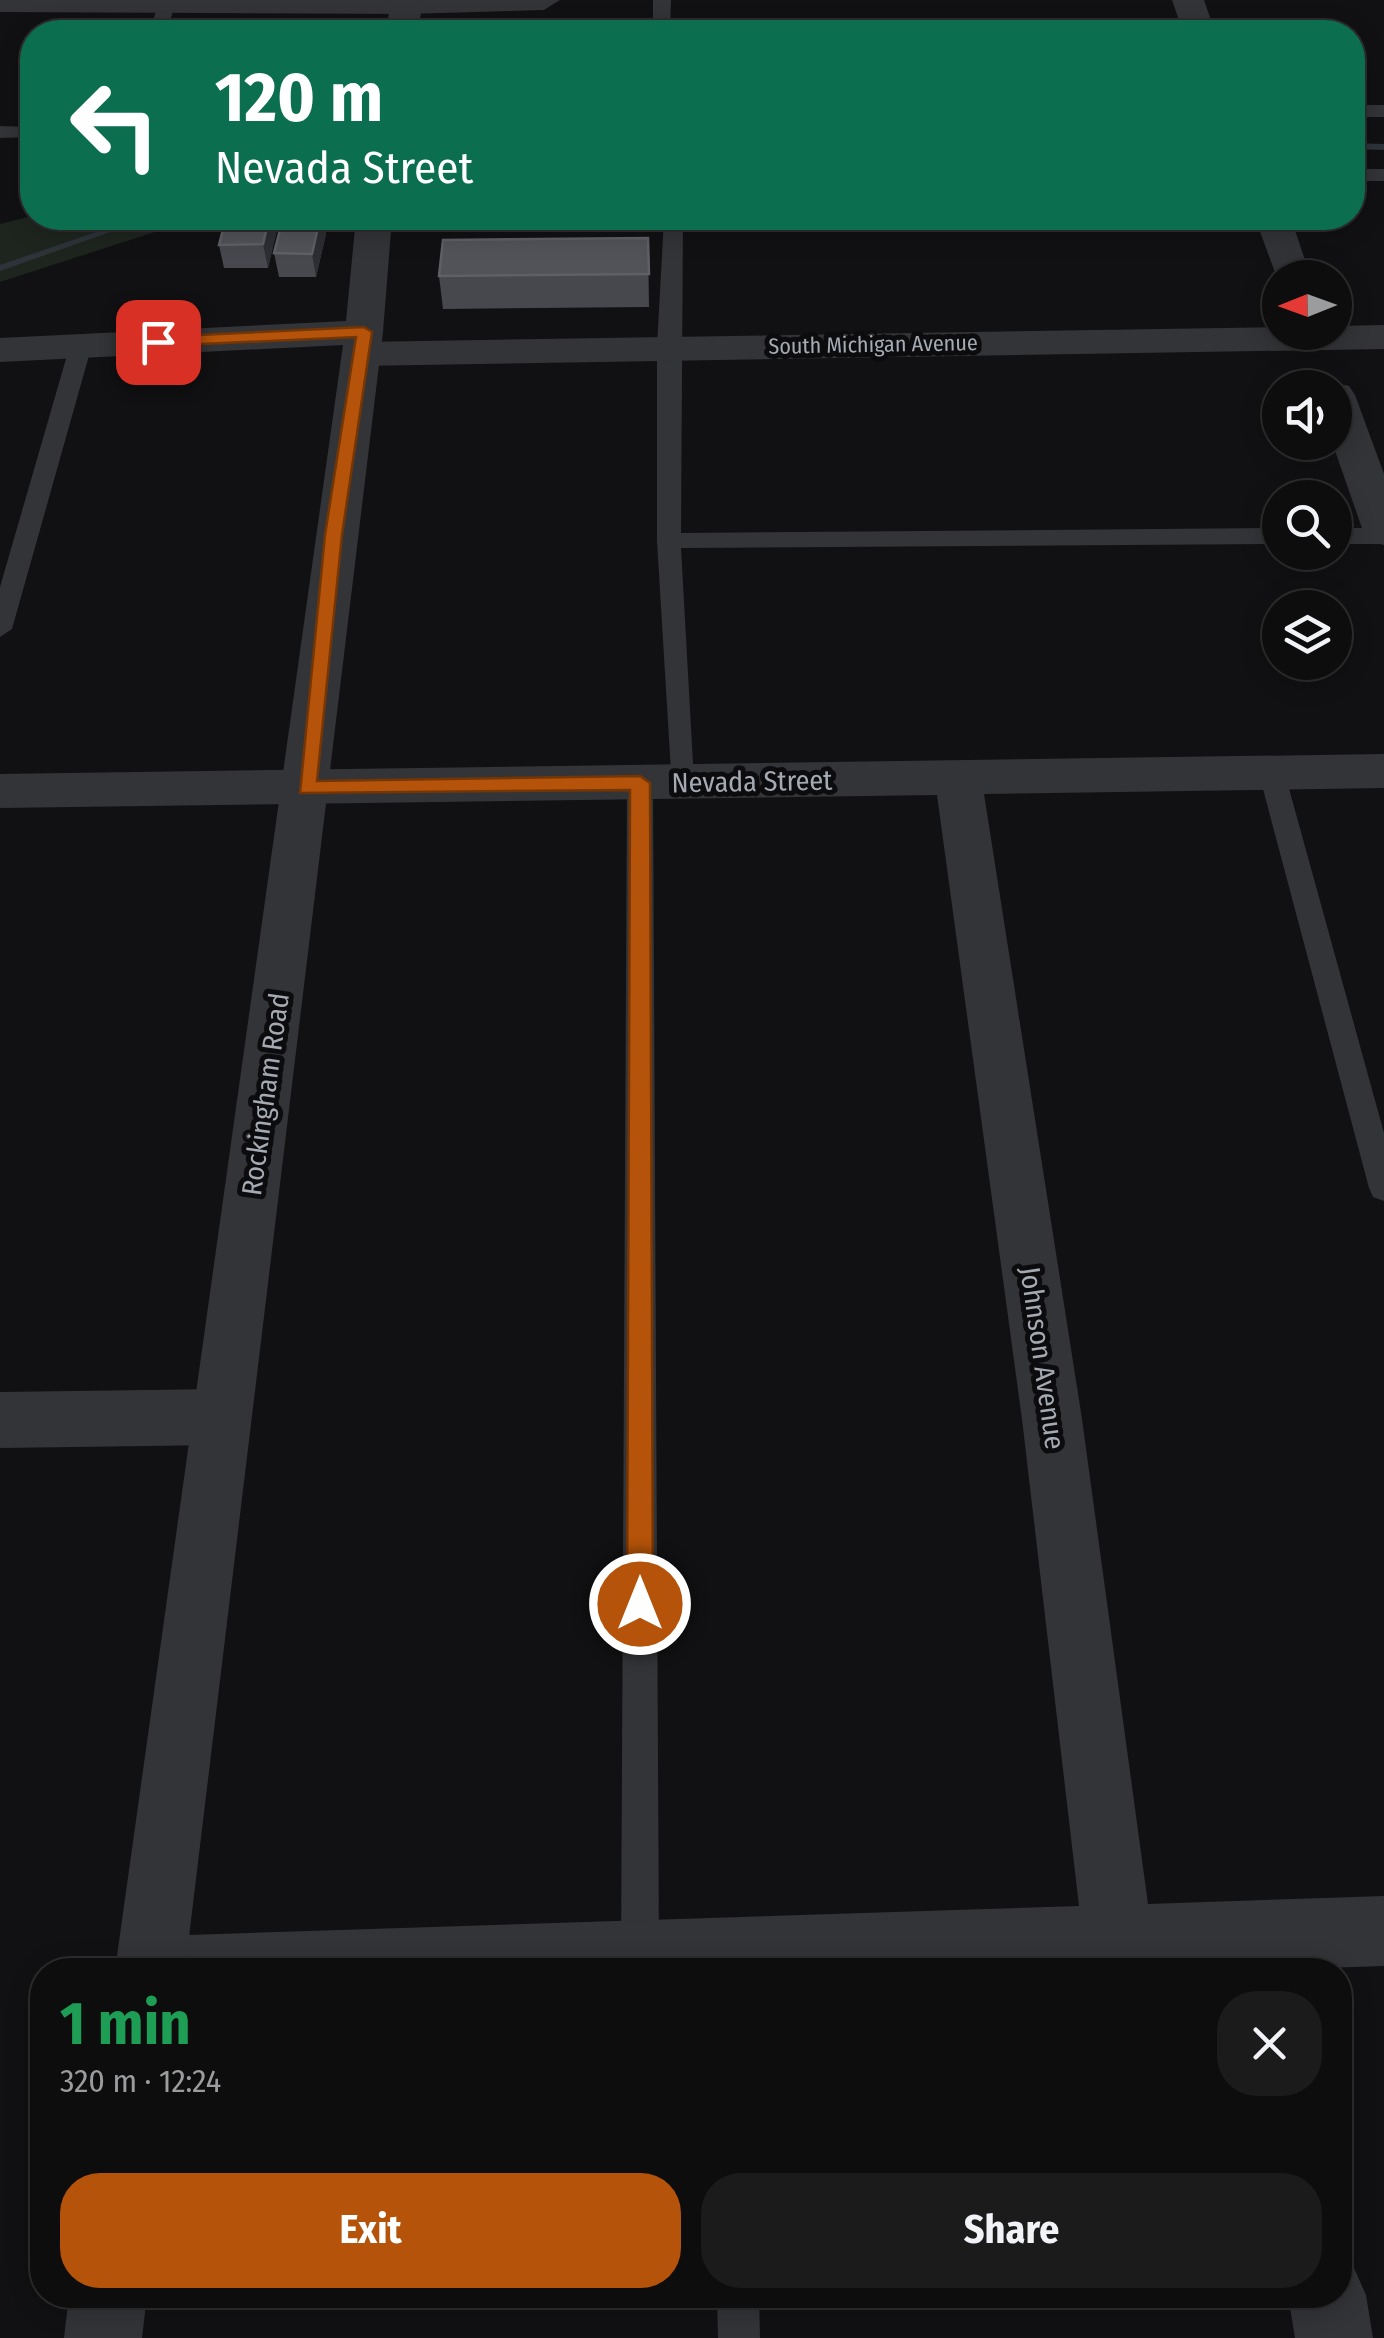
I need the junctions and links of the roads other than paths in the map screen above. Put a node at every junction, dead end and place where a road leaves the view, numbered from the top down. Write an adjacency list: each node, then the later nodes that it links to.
1 (168, 0): 3 (street); 4 (street)
2 (544, 0): 4 (street)
3 (0, 2)
4 (405, 12)
5 (373, 230): 12 (street, Rockingham Road)
6 (673, 230): 14 (lane)
7 (1276, 230): 8 (street)
8 (1287, 260)
9 (1262, 336): 14 (street, South Michigan Avenue)
10 (1352, 336): 11 (street, South Michigan Avenue)
11 (1384, 336)
12 (363, 343): 13 (street, South Michigan Avenue); 14 (street, South Michigan Avenue); 27 (street, Rockingham Road)
13 (82, 345): 15 (street, South Michigan Avenue); 21 (lane)
14 (668, 347): 20 (lane)
15 (0, 350)
16 (1352, 443): 17 (street)
17 (1384, 533): 18 (lane)
18 (1352, 535)
19 (1262, 536): 20 (lane)
20 (669, 541): 26 (lane)
21 (11, 550): 22 (lane)
22 (0, 629)
23 (1384, 770): 24 (street, Nevada Street)
24 (1272, 774): 25 (street, Nevada Street); 29 (lane)
25 (958, 778): 26 (street, Nevada Street); 33 (street, Johnson Avenue)
26 (660, 782): 27 (street, Nevada Street); 35 (lane)
27 (307, 788): 28 (street, Nevada Street); 30 (street, Rockingham Road)
28 (0, 790)
29 (1384, 1188)
30 (221, 1417): 31 (street); 36 (street, Rockingham Road)
31 (0, 1420)
32 (1384, 1931): 34 (street)
33 (1118, 1940): 34 (street); 39 (street)
34 (1265, 1953)
35 (640, 1956): 37 (street); 38 (street)
36 (152, 1958)
37 (575, 1958)
38 (675, 1958)
39 (784, 1958)
40 (106, 2308): 43 (street)
41 (739, 2308): 44 (lane)
42 (1329, 2308): 45 (street)
43 (103, 2338)
44 (740, 2338)
45 (1334, 2338)

